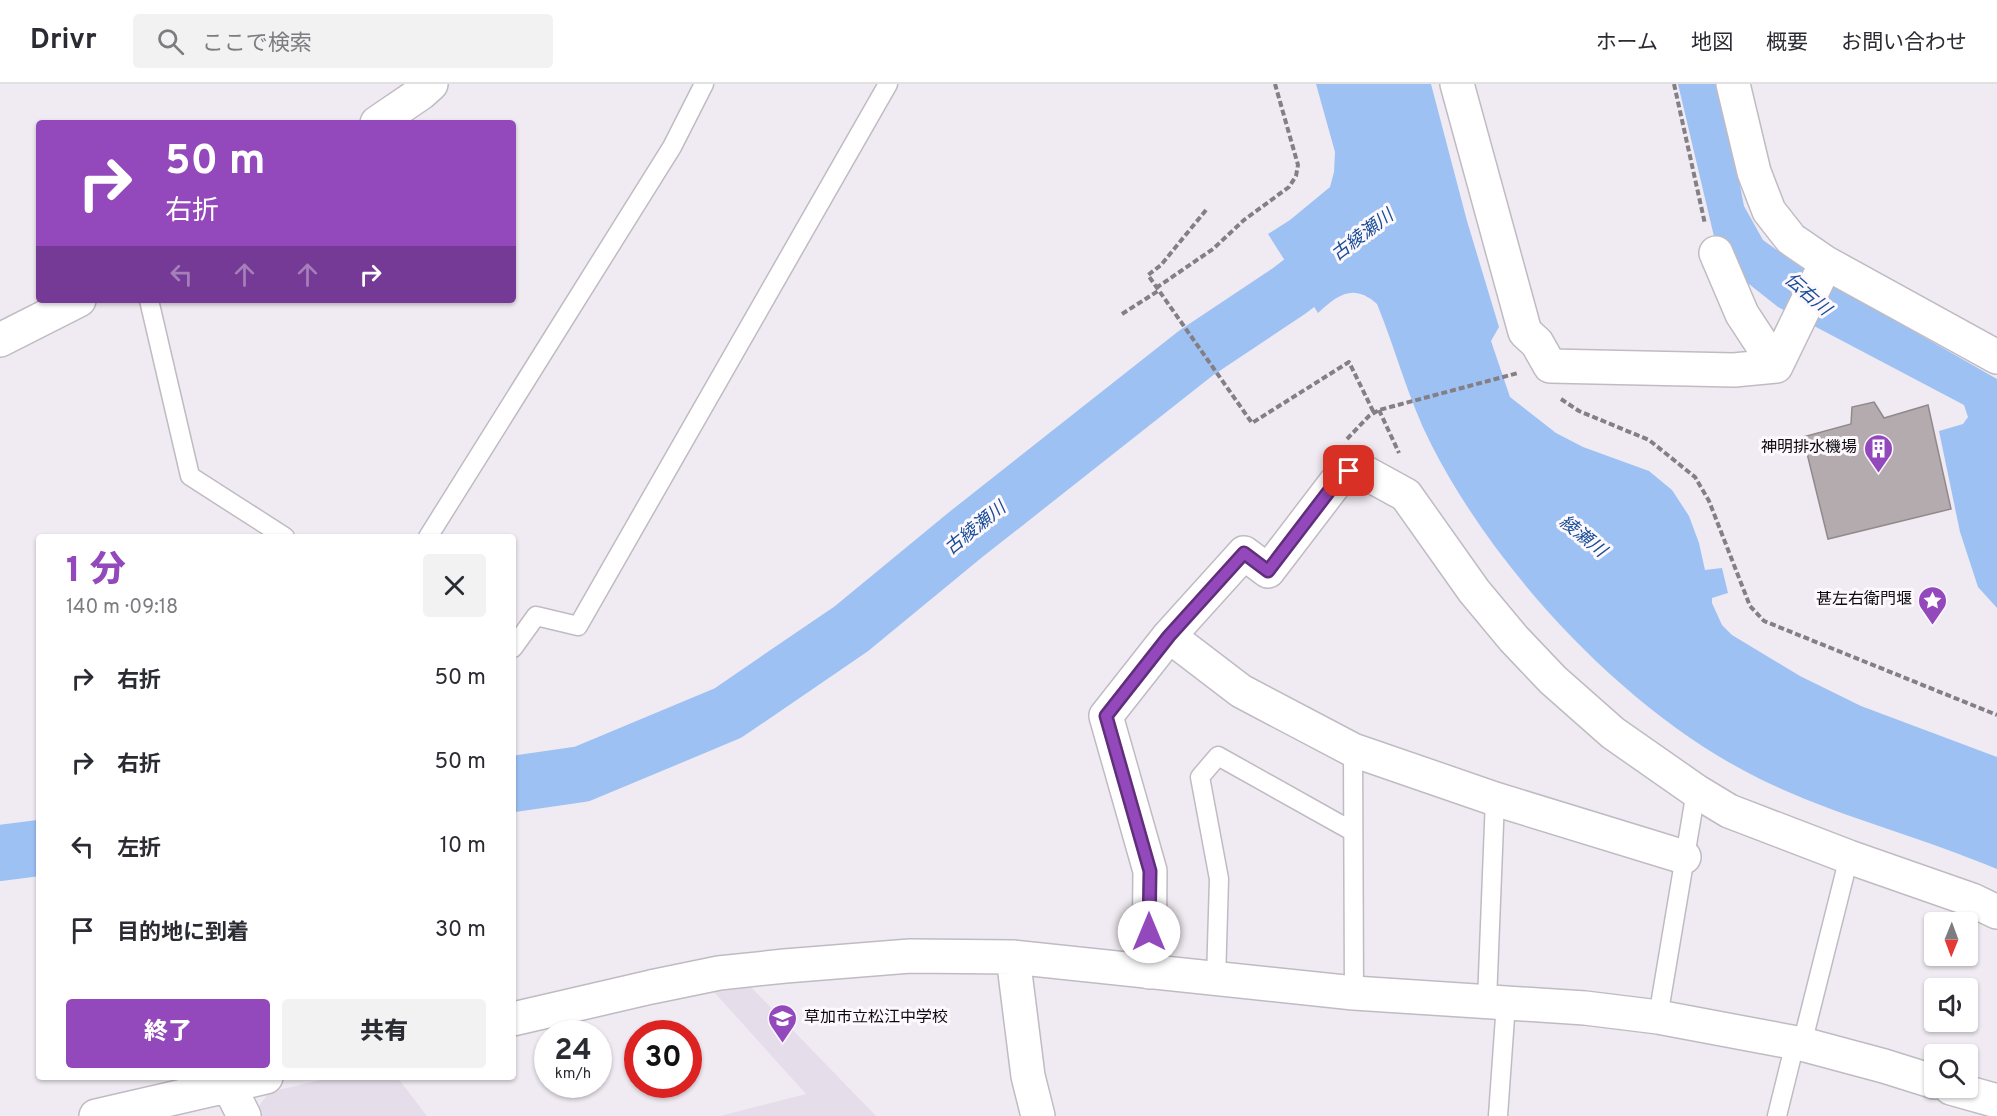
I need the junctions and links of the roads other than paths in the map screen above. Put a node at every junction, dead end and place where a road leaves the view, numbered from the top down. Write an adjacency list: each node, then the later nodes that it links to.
1 (431, 84): 6 (street)
2 (704, 84): 15 (lane)
3 (888, 84): 17 (lane)
4 (1457, 84): 13 (street)
5 (1733, 84): 8 (street)
6 (381, 120)
7 (1716, 253): 13 (street)
8 (1826, 263): 12 (street); 13 (street)
9 (73, 303): 11 (street)
10 (150, 303): 14 (lane)
11 (0, 339)
12 (1997, 357)
13 (1776, 366)
14 (280, 534)
15 (430, 534)
16 (1169, 636): 18 (street); 19 (street); 26 (street)
17 (516, 644)
18 (1353, 750): 20 (street); 21 (lane)
19 (1696, 791): 22 (lane); 23 (street)
20 (1495, 799): 22 (street); 29 (lane)
21 (1352, 831): 27 (lane); 28 (lane)
22 (1684, 857): 30 (lane)
23 (1849, 857): 24 (street); 32 (lane)
24 (1997, 912)
25 (1012, 957): 26 (street); 31 (street); 41 (street)
26 (1149, 972): 27 (street)
27 (1216, 979): 28 (street)
28 (1354, 993): 29 (street)
29 (1497, 1002): 30 (street); 42 (lane)
30 (1658, 1017): 32 (street)
31 (516, 1018)
32 (1799, 1044): 33 (street); 43 (lane)
33 (1924, 1079)
34 (254, 1080): 35 (street)
35 (229, 1086): 38 (street); 40 (street)
36 (1958, 1099): 37 (street)
37 (1997, 1101)
38 (154, 1110): 39 (street)
39 (96, 1116)
40 (244, 1116)
41 (1038, 1116)
42 (1498, 1116)
43 (1777, 1116)

